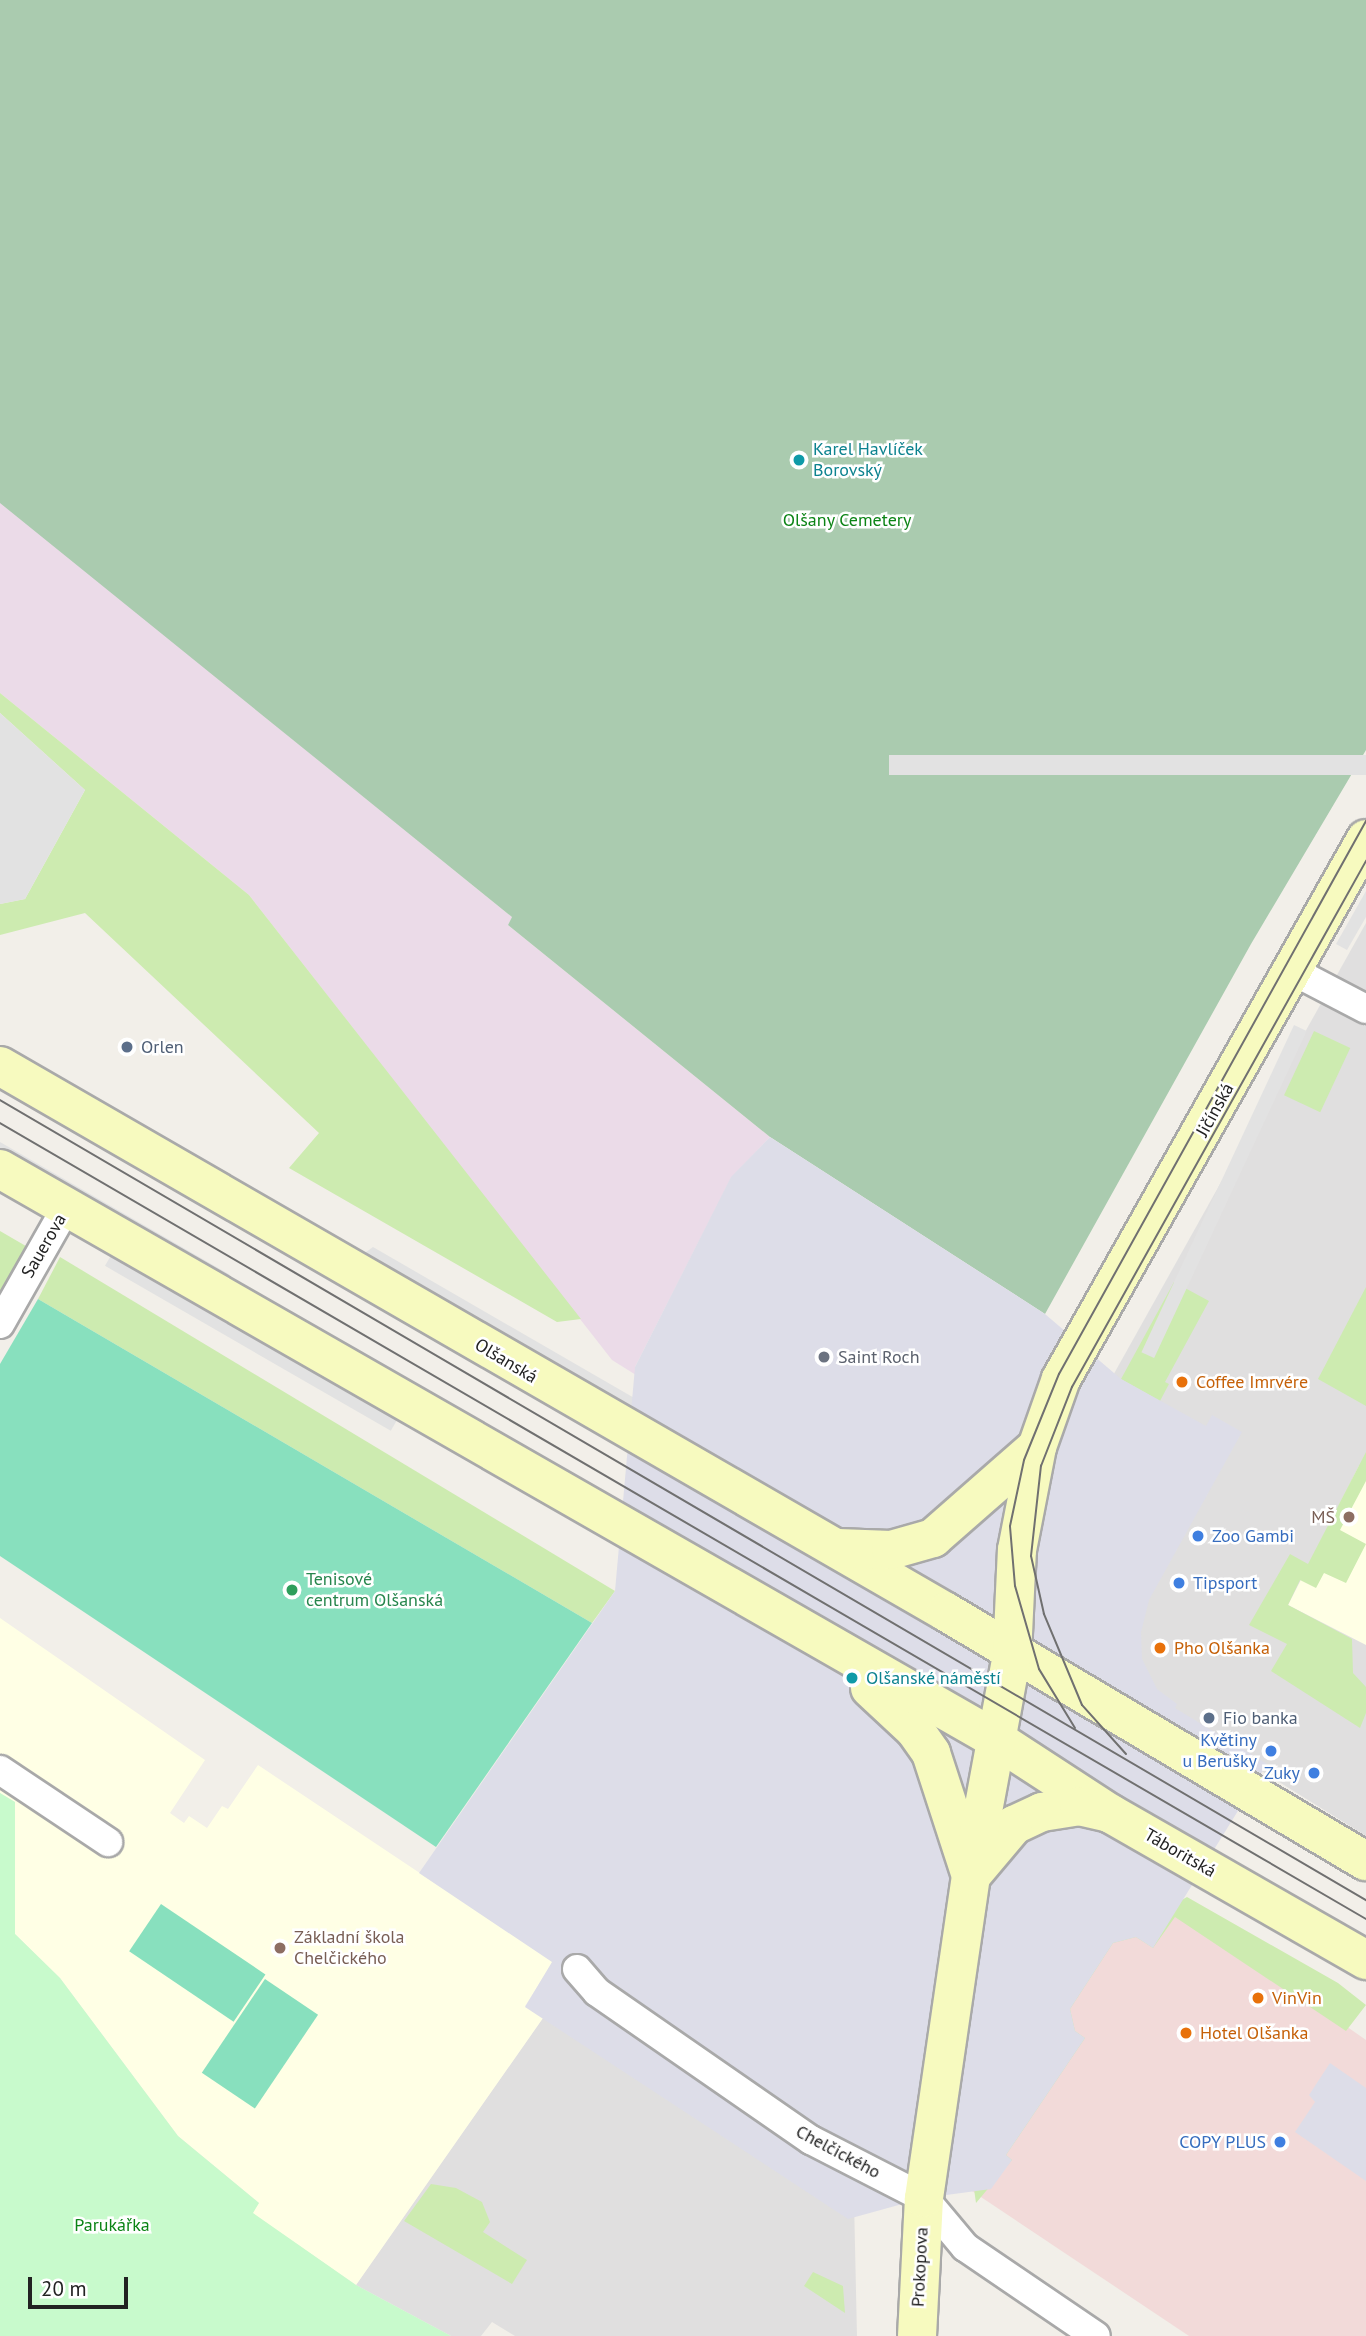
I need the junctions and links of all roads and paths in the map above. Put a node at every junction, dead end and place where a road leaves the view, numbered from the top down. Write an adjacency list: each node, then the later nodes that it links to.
1 (1366, 839): 2 (street, Jičínská)
2 (1293, 971): 3 (street); 8 (street, Jičínská)
3 (1366, 1009)
4 (0, 1066): 9 (street, Olšanská)
5 (0, 1169): 6 (street)
6 (67, 1206): 7 (street, Sauerova); 10 (street)
7 (0, 1324)
8 (1037, 1447): 9 (street); 11 (street)
9 (830, 1546): 11 (street, Olšanská)
10 (819, 1641): 12 (street); 17 (street)
11 (1012, 1655): 12 (street); 16 (street)
12 (997, 1740): 14 (street, Táboritská); 17 (street)
13 (0, 1770): 15 (street)
14 (1111, 1814): 17 (street); 18 (street, Táboritská)
15 (108, 1842)
16 (1366, 1861)
17 (971, 1876): 20 (street)
18 (1366, 1960)
19 (577, 1969): 20 (street, Chelčického)
20 (924, 2198): 21 (street, Prokopova); 22 (street, Chelčického)
21 (917, 2336)
22 (1096, 2336)

